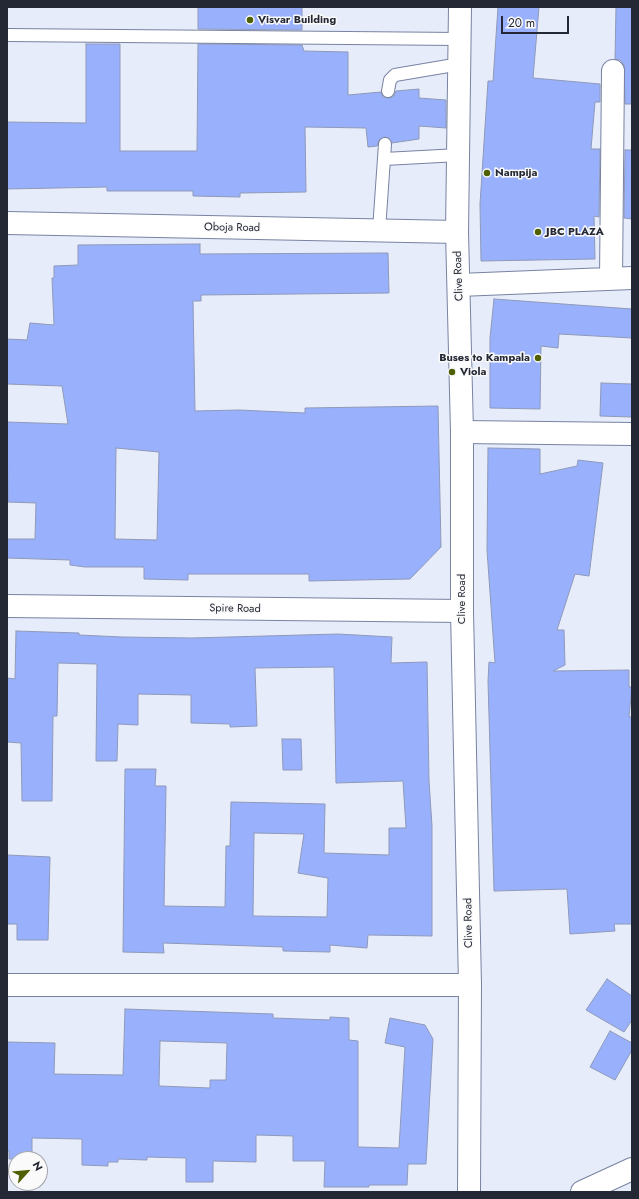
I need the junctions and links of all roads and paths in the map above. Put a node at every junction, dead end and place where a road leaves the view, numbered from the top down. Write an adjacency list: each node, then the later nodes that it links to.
1 (460, 7): 3 (street, Clive Road)
2 (7, 35): 3 (lane)
3 (460, 39): 4 (street, Clive Road)
4 (460, 64): 6 (lane); 8 (street, Clive Road)
5 (612, 70): 13 (street)
6 (388, 91)
7 (385, 144): 9 (lane)
8 (459, 155): 9 (lane); 12 (street, Clive Road)
9 (384, 159): 11 (lane)
10 (7, 223): 11 (street, Oboja Road)
11 (379, 230): 12 (street, Oboja Road)
12 (457, 232): 14 (street, Clive Road)
13 (622, 278): 14 (street)
14 (459, 285): 15 (street, Clive Road)
15 (462, 432): 16 (street); 18 (street, Clive Road)
16 (632, 434)
17 (7, 606): 18 (street, Spire Road)
18 (462, 612): 20 (street, Clive Road)
19 (7, 985): 20 (street)
20 (470, 985): 22 (street, Clive Road)
21 (632, 1168): 23 (street)
22 (469, 1192)
23 (582, 1192)

